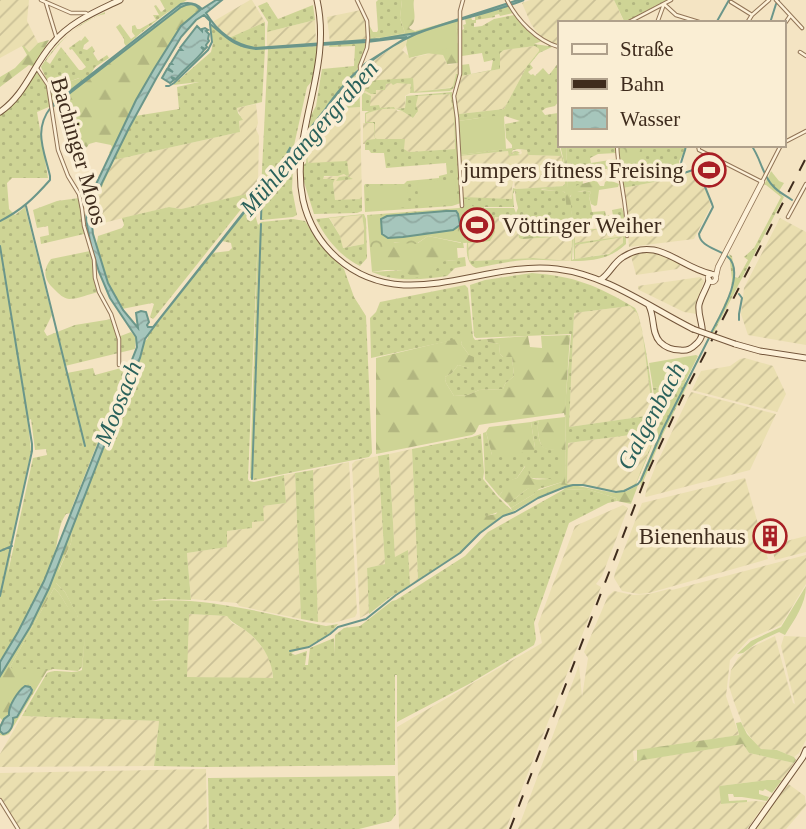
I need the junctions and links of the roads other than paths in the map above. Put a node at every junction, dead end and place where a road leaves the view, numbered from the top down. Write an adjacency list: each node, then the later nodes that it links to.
1 (41, 0): 10 (street)
2 (120, 0): 13 (main road)
3 (317, 0): 42 (main road)
4 (357, 0): 27 (street)
5 (463, 0): 37 (street)
6 (671, 0): 12 (street)
7 (769, 0): 14 (street)
8 (777, 1): 15 (street)
9 (731, 2): 14 (street)
10 (46, 3): 13 (street); 22 (street)
11 (508, 3): 23 (street)
12 (664, 4): 16 (street); 17 (street); 18 (street)
13 (89, 15): 22 (main road)
14 (752, 15): 19 (street)
15 (790, 16): 20 (street); 21 (street)
16 (630, 21)
17 (658, 21)
18 (689, 21)
19 (748, 21)
20 (785, 23)
21 (802, 28)
22 (57, 38): 26 (main road)
23 (558, 47)
24 (800, 52): 25 (street)
25 (806, 56)
26 (36, 67): 28 (main road); 48 (street, Bachinger Moos)
27 (361, 90)
28 (0, 112)
29 (806, 131): 30 (street)
30 (785, 142)
31 (617, 147): 39 (street)
32 (698, 147): 34 (street)
33 (780, 147): 34 (street)
34 (762, 182): 41 (street)
35 (806, 184): 36 (street)
36 (805, 190): 38 (street)
37 (462, 206)
38 (788, 217)
39 (627, 236)
40 (609, 272): 41 (main road); 42 (main road); 43 (main road)
41 (712, 277): 46 (main road)
42 (600, 281): 43 (main road)
43 (612, 286): 44 (main road)
44 (649, 306): 45 (main road); 46 (main road)
45 (664, 314): 46 (main road); 47 (main road, bridge)
46 (654, 321)
47 (806, 358)
48 (119, 365)
49 (806, 750): 52 (main road)
50 (0, 800): 51 (street)
51 (18, 829)
52 (752, 829)

